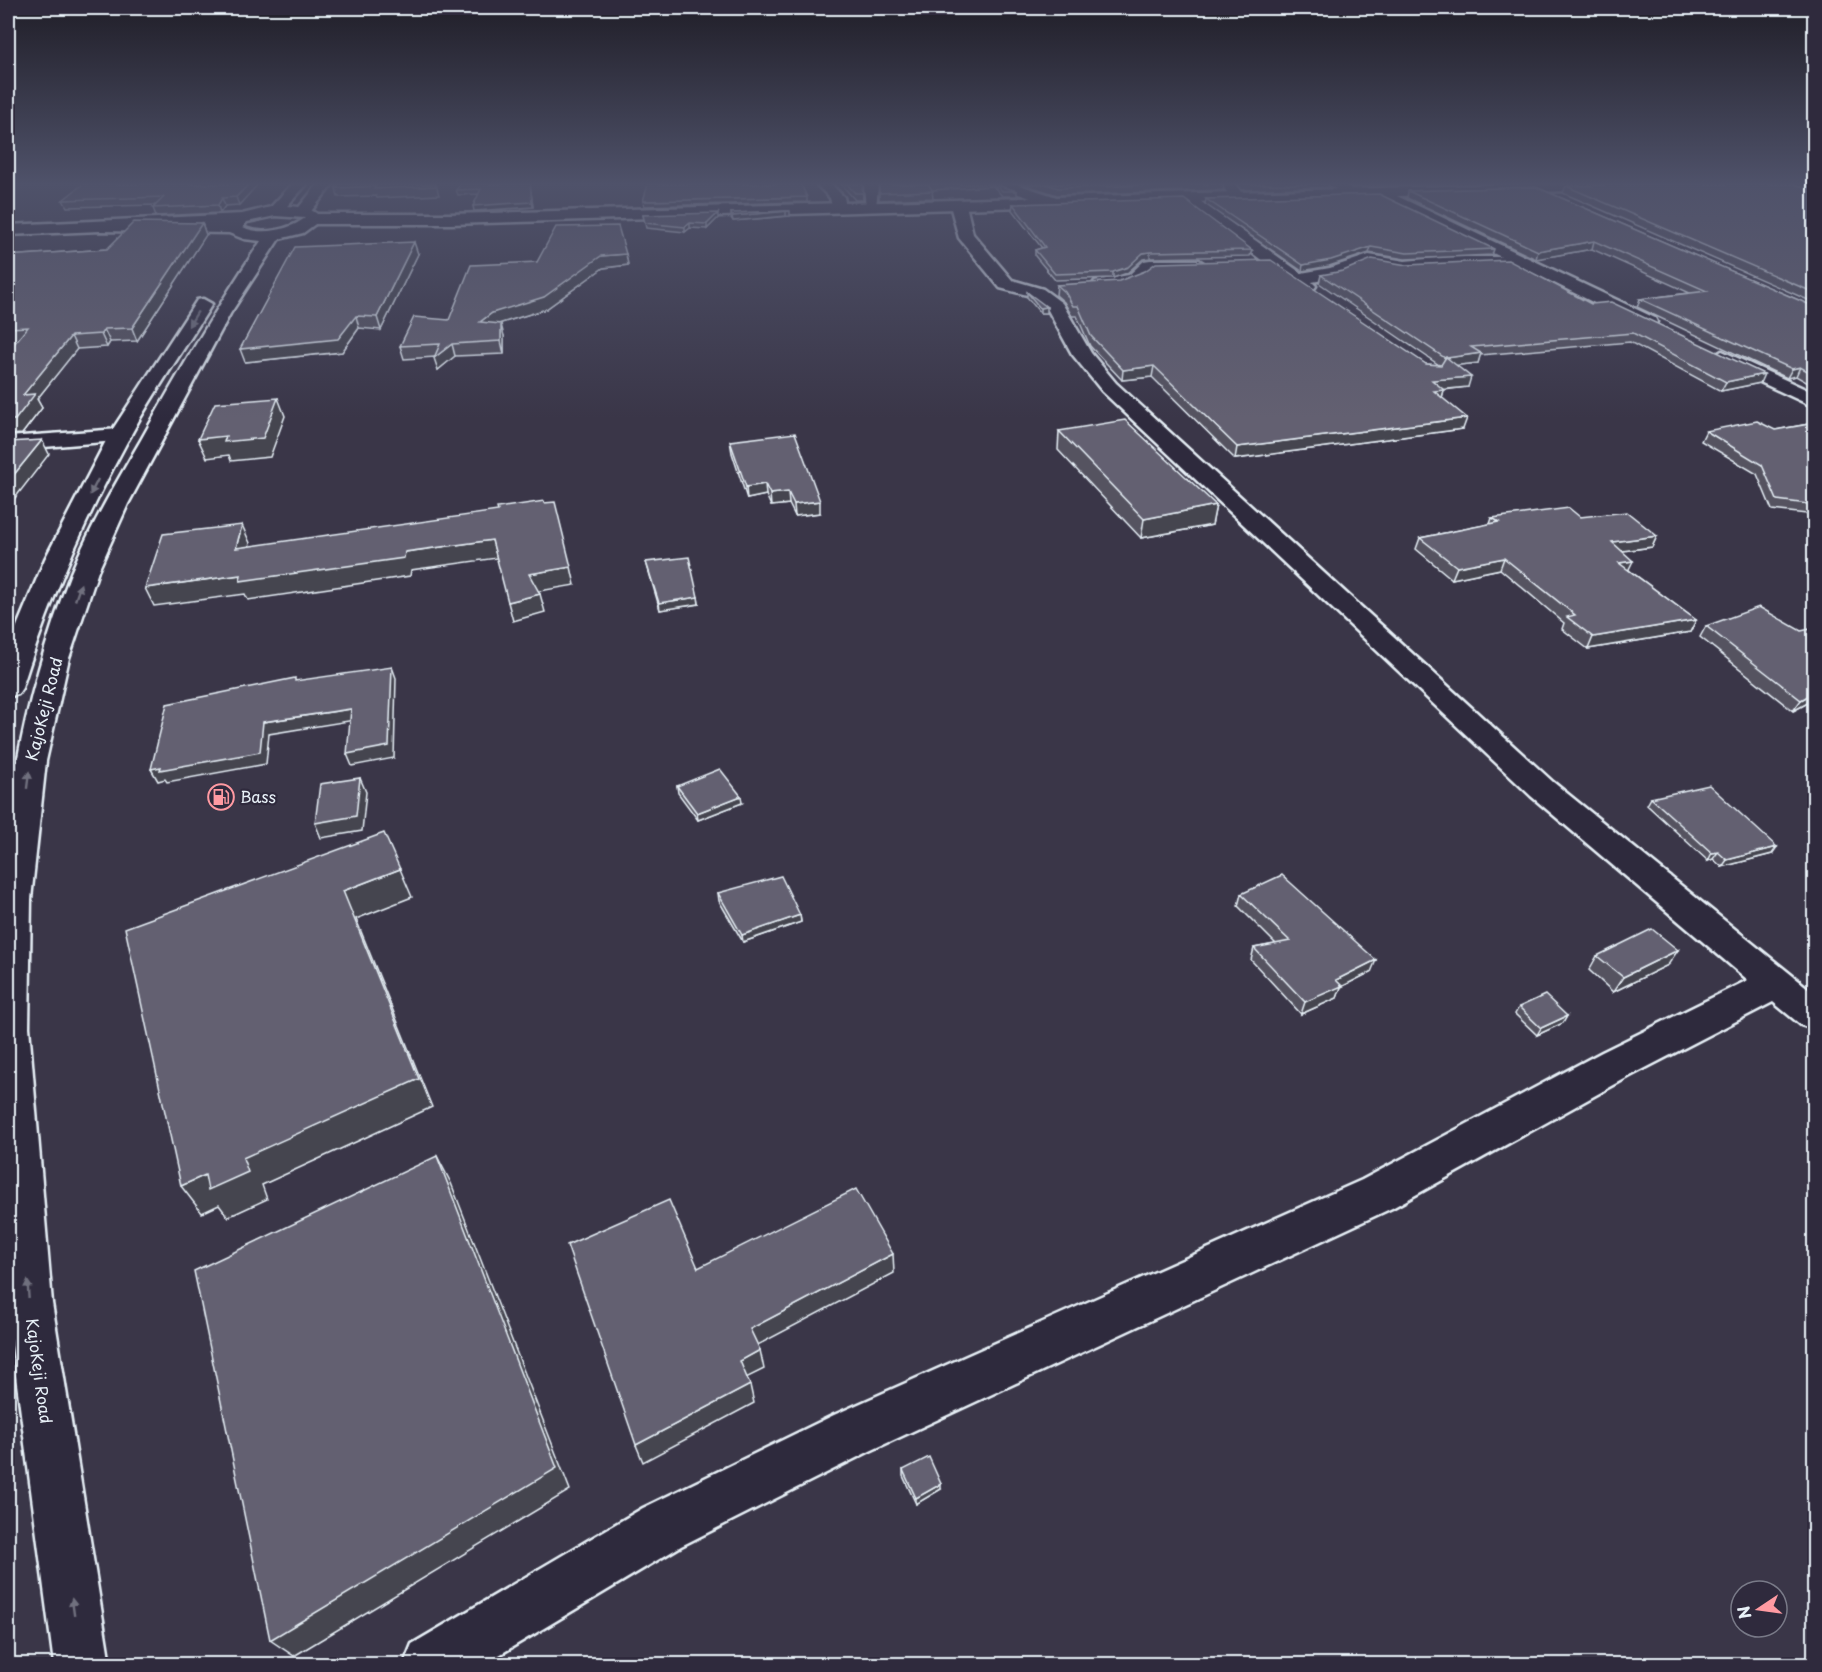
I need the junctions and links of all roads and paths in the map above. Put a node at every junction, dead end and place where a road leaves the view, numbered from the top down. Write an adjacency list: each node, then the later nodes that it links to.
1 (251, 262): 24 (main road, KajoKeji Road, one-way to 1)
2 (988, 262): 22 (main road)
3 (1273, 262): 9 (main road); 11 (main road)
4 (1363, 262): 11 (main road)
5 (1380, 262): 6 (main road)
6 (1448, 262)
7 (1450, 262): 8 (main road)
8 (1529, 263): 15 (main road)
9 (1250, 264)
10 (1216, 265): 13 (main road)
11 (1298, 279): 14 (main road)
12 (216, 282): 18 (main road, one-way to 18)
13 (1078, 286)
14 (1326, 298)
15 (1669, 332)
16 (1711, 352): 17 (main road)
17 (1815, 401)
18 (120, 435): 19 (main road); 20 (main road, one-way to 20)
19 (8, 444)
20 (13, 651): 21 (main road)
21 (8, 688)
22 (1775, 984): 23 (main road); 25 (main road)
23 (1815, 1014)
24 (82, 1665)
25 (432, 1665)

